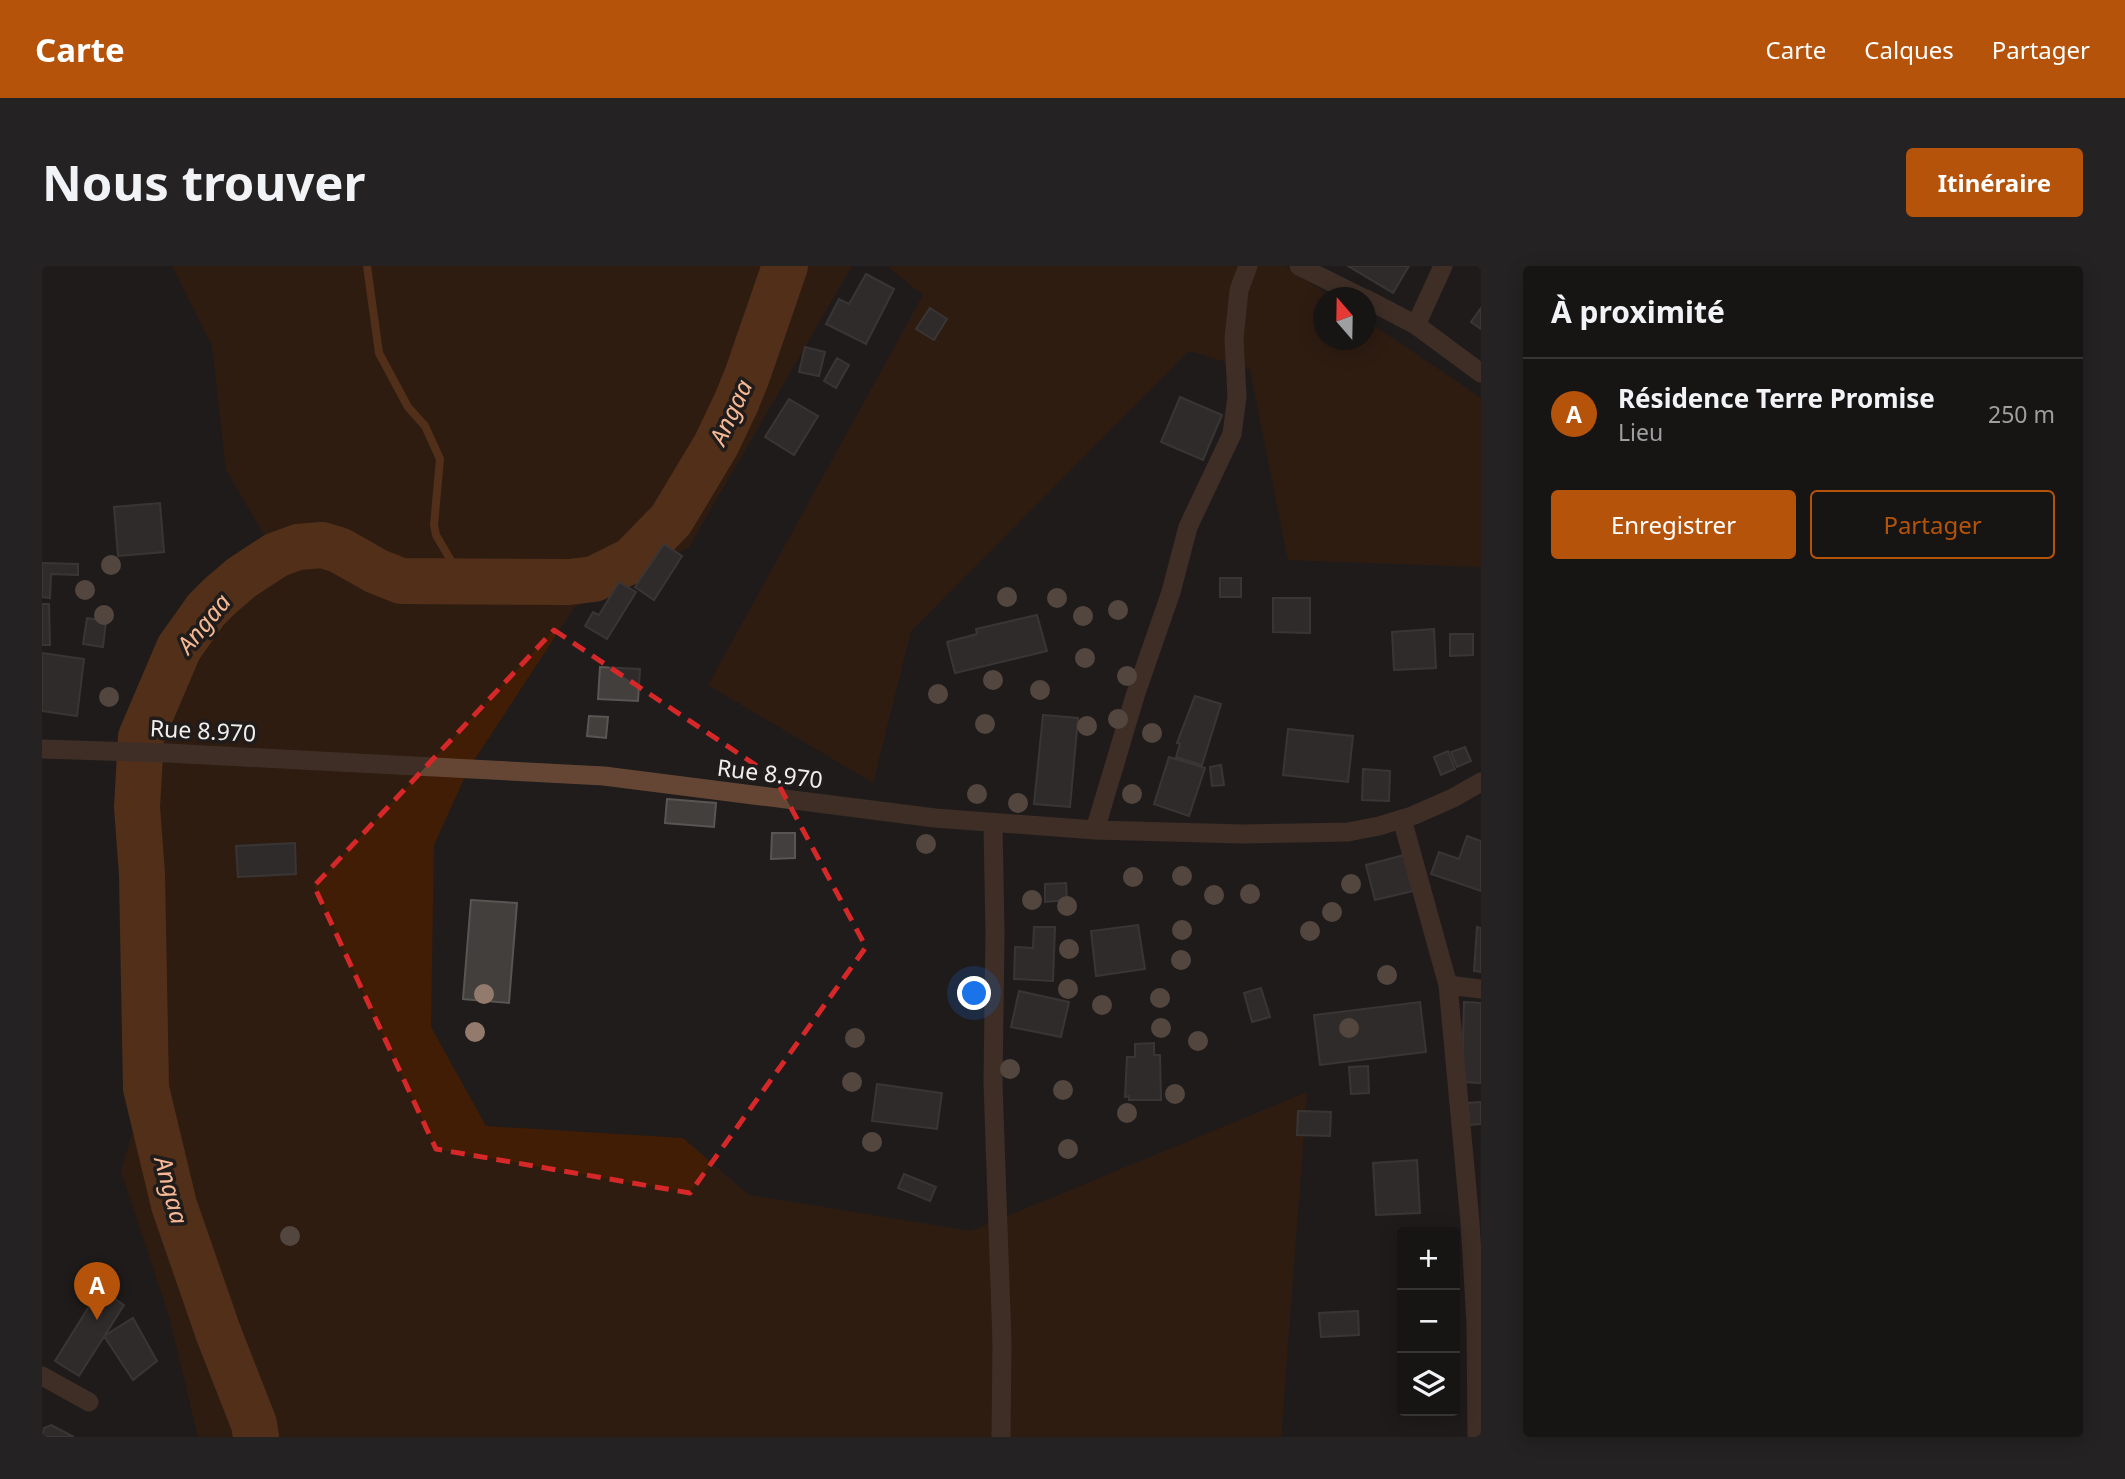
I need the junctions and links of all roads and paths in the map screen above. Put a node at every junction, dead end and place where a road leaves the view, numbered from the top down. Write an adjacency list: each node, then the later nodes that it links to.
1 (1248, 266): 12 (street)
2 (1299, 266): 4 (street)
3 (1443, 266): 6 (street)
4 (1342, 287)
5 (1376, 304): 6 (street)
6 (1416, 325): 7 (street)
7 (1481, 373)
8 (42, 749): 11 (street, Rue 8.970)
9 (1481, 782): 10 (street, Rue 8.970)
10 (1402, 819): 12 (street, Rue 8.970); 13 (street)
11 (993, 823): 12 (street, Rue 8.970); 18 (street)
12 (1095, 830)
13 (1448, 985): 14 (street); 15 (street)
14 (1481, 989)
15 (1479, 1323): 19 (street)
16 (42, 1376): 17 (street)
17 (89, 1402)
18 (1001, 1437)
19 (1476, 1437)

